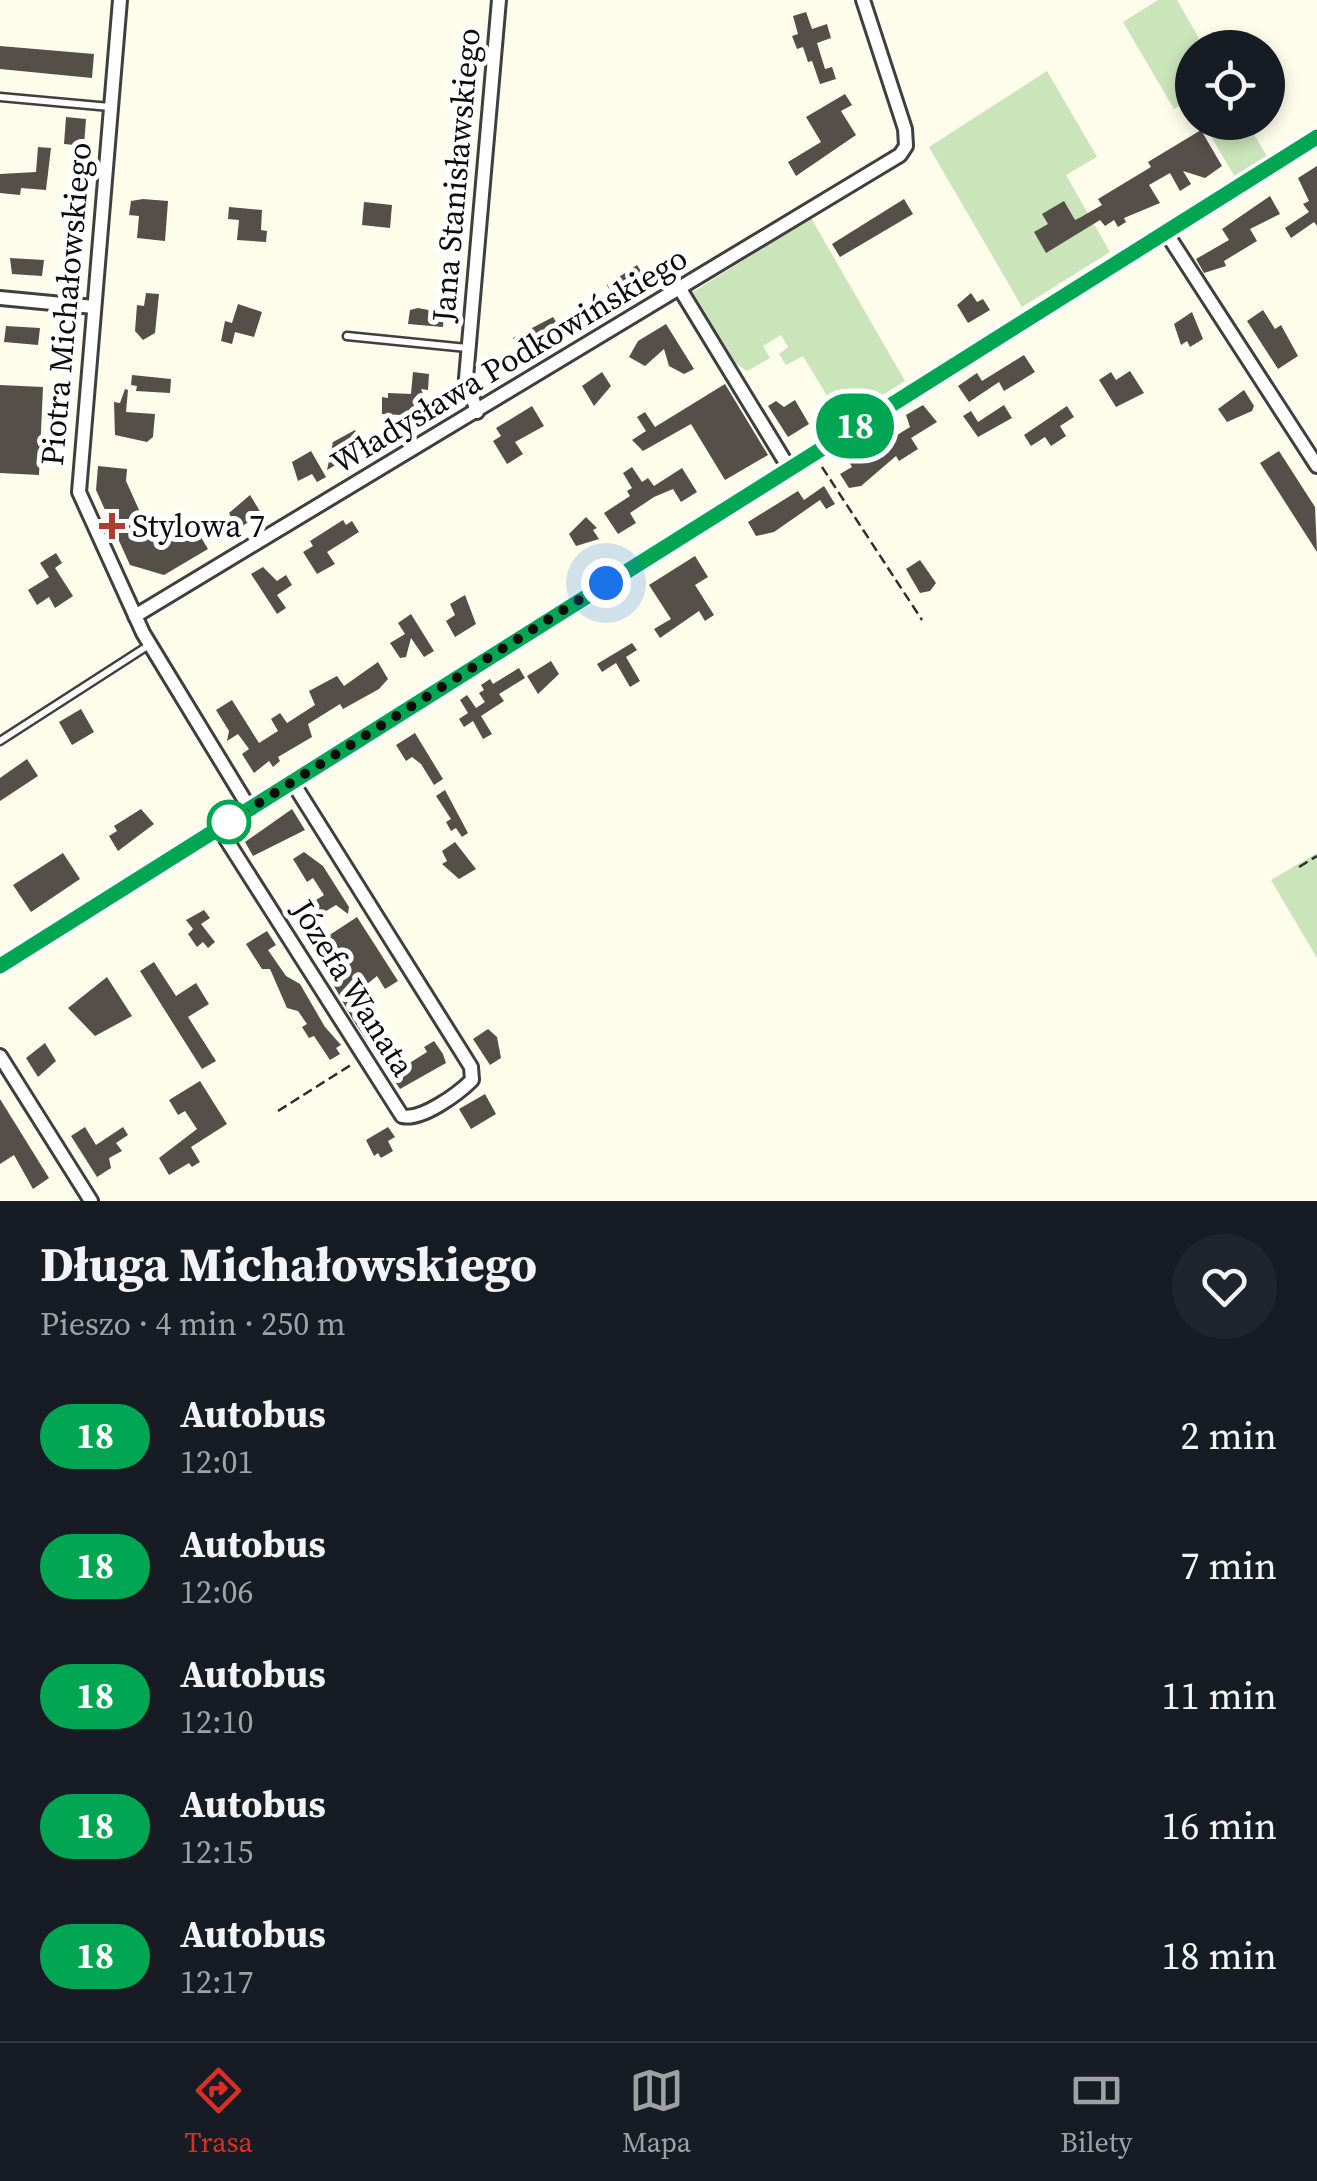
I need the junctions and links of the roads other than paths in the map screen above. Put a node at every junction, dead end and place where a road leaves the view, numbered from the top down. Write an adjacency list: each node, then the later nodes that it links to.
1 (120, 0): 5 (street, Piotra Michałowskiego)
2 (499, 0): 12 (street, Jana Stanisławskiego)
3 (863, 0): 8 (street, Władysława Podkowińskiego)
4 (0, 97): 5 (lane)
5 (112, 107): 10 (street, Piotra Michałowskiego)
6 (1317, 137): 7 (street)
7 (1165, 231): 14 (street); 15 (street)
8 (680, 288): 13 (street, Władysława Podkowińskiego); 15 (street)
9 (0, 298): 10 (street)
10 (94, 307): 16 (street, Piotra Michałowskiego)
11 (347, 336): 12 (lane)
12 (468, 348): 13 (street, Jana Stanisławskiego)
13 (477, 412): 16 (street, Władysława Podkowińskiego)
14 (1317, 466)
15 (788, 468): 19 (street)
16 (135, 616): 17 (street, Piotra Michałowskiego)
17 (150, 644): 18 (lane); 20 (street, Piotra Michałowskiego)
18 (0, 741)
19 (292, 782): 20 (street); 21 (street, Józefa Wanata)
20 (250, 809): 21 (street)
21 (219, 828): 22 (street)
22 (0, 966)
23 (0, 1056): 24 (street)
24 (92, 1201)

